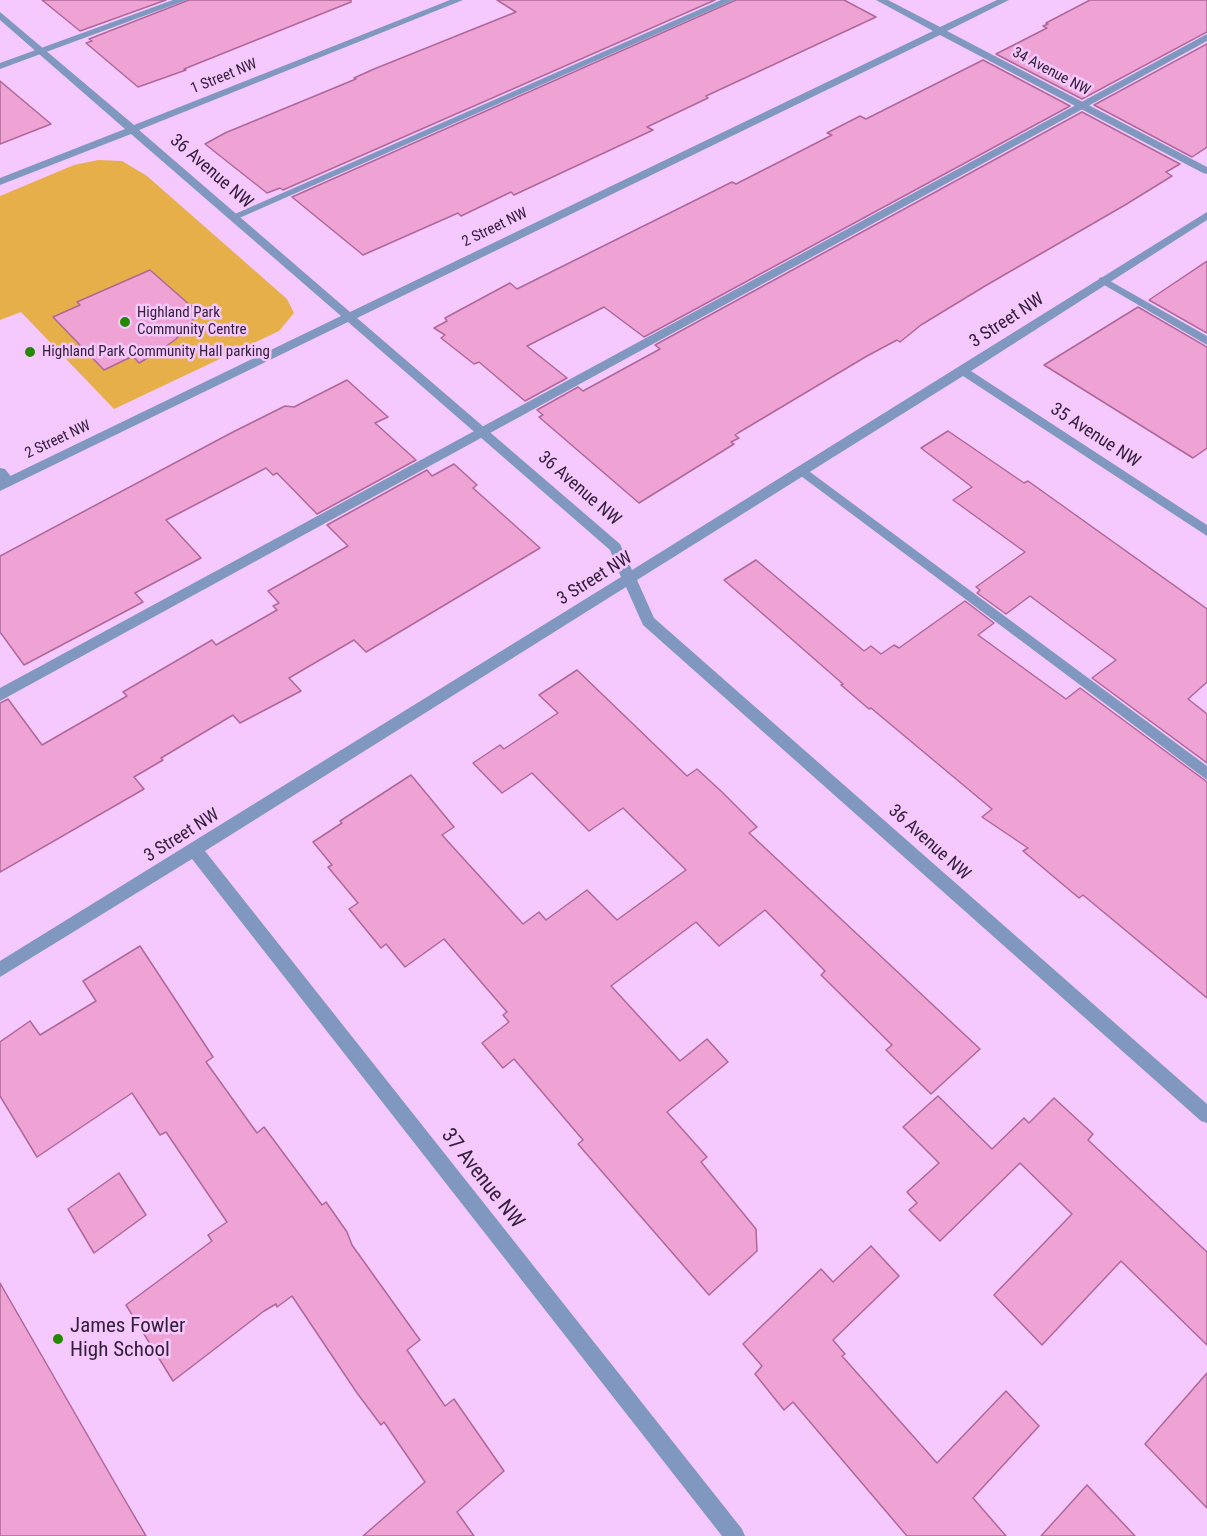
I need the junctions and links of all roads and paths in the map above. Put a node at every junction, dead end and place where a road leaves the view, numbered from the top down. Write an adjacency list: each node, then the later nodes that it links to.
1 (182, 0): 9 (street)
2 (458, 0): 12 (street, 1 Street NW)
3 (729, 0): 16 (street)
4 (880, 0): 7 (street, 34 Avenue NW)
5 (1004, 0): 7 (street, 2 Street NW)
6 (0, 15): 9 (street, 36 Avenue NW)
7 (940, 31): 11 (street, 34 Avenue NW); 18 (street, 2 Street NW)
8 (1207, 37): 11 (street)
9 (42, 50): 10 (street); 12 (street, 36 Avenue NW)
10 (0, 66)
11 (1081, 105): 13 (street, 34 Avenue NW); 21 (street)
12 (132, 130): 14 (street, 1 Street NW); 16 (street, 36 Avenue NW)
13 (1207, 171)
14 (0, 182)
15 (1207, 216): 17 (street, 3 Street NW)
16 (233, 217): 18 (street, 36 Avenue NW)
17 (1103, 280): 19 (street); 20 (street, 3 Street NW)
18 (348, 318): 21 (street, 36 Avenue NW); 23 (street, 2 Street NW)
19 (1207, 341)
20 (963, 371): 22 (street, 3 Street NW); 24 (street, 35 Avenue NW)
21 (483, 433): 25 (street, 36 Avenue NW); 26 (street)
22 (802, 470): 25 (street, 3 Street NW); 27 (street)
23 (3, 480)
24 (1207, 531)
25 (629, 579): 28 (street, 3 Street NW); 30 (street, 36 Avenue NW)
26 (0, 695)
27 (1207, 774)
28 (194, 849): 29 (street, 3 Street NW); 31 (street, 37 Avenue NW)
29 (0, 970)
30 (1207, 1115)
31 (735, 1536)

